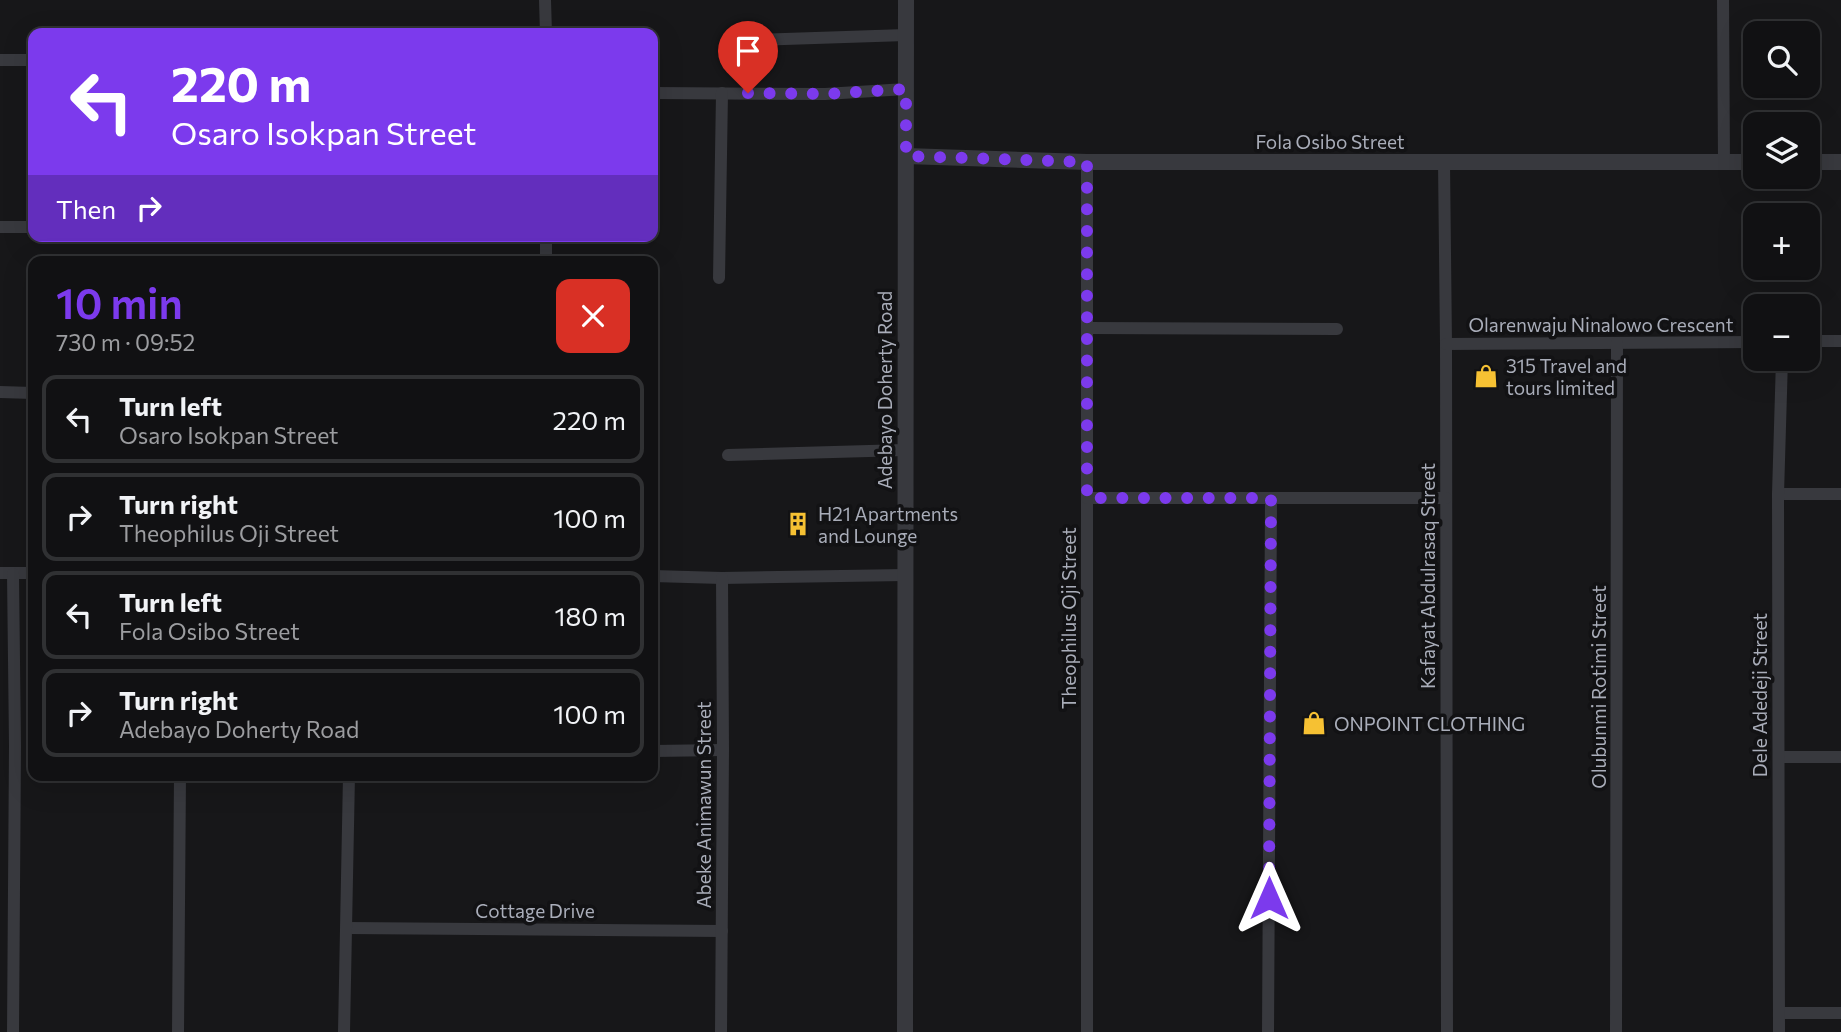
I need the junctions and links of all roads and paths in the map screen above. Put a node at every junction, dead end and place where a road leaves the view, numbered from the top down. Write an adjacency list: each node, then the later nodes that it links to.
1 (545, 0): 4 (street)
2 (906, 0): 5 (street, Adebayo Doherty Road)
3 (1723, 0): 15 (street)
4 (546, 28)
5 (906, 36): 6 (street); 9 (street, Adebayo Doherty Road)
6 (727, 41)
7 (0, 60): 8 (street)
8 (28, 60)
9 (906, 89): 11 (street); 12 (street, Adebayo Doherty Road)
10 (658, 93): 11 (street)
11 (722, 93): 21 (street)
12 (906, 156): 13 (street, Fola Osibo Street); 32 (street, Adebayo Doherty Road)
13 (1087, 162): 14 (street, Fola Osibo Street); 22 (street, Theophilus Oji Street)
14 (1444, 162): 15 (street, Fola Osibo Street); 28 (street, Kafayat Abdulrasaq Street)
15 (1724, 162): 16 (street, Fola Osibo Street)
16 (1743, 162)
17 (1820, 162): 18 (street)
18 (1841, 162)
19 (28, 227): 20 (street)
20 (0, 228)
21 (719, 278)
22 (1087, 328): 23 (street); 36 (street, Theophilus Oji Street)
23 (1337, 329)
24 (1820, 341): 25 (street)
25 (1841, 341)
26 (1743, 342): 27 (street, Olarenwaju Ninalowo Crescent)
27 (1617, 343): 28 (street, Olarenwaju Ninalowo Crescent); 64 (street, Olubunmi Rotimi Street)
28 (1447, 344): 38 (street, Kafayat Abdulrasaq Street)
29 (1782, 371): 34 (street, Dele Adedeji Street)
30 (0, 392): 31 (street)
31 (28, 393)
32 (905, 450): 33 (street); 41 (street, Adebayo Doherty Road)
33 (728, 455)
34 (1778, 494): 35 (street); 48 (street, Dele Adedeji Street)
35 (1841, 494)
36 (1087, 498): 37 (street); 61 (street, Theophilus Oji Street)
37 (1271, 498): 38 (street); 62 (street)
38 (1447, 498): 63 (street, Kafayat Abdulrasaq Street)
39 (7, 573): 40 (street); 45 (street)
40 (28, 573)
41 (905, 575): 43 (street); 60 (street, Adebayo Doherty Road)
42 (658, 576): 43 (street)
43 (722, 578): 46 (street, Abeke Animawun Street)
44 (0, 746): 45 (street)
45 (15, 746): 56 (street)
46 (723, 750): 47 (street); 53 (street, Abeke Animawun Street)
47 (658, 751)
48 (1779, 757): 49 (street); 54 (street, Dele Adedeji Street)
49 (1841, 757)
50 (180, 781): 57 (street)
51 (349, 781): 52 (street)
52 (346, 928): 53 (street, Cottage Drive); 58 (street)
53 (722, 931): 59 (street, Abeke Animawun Street)
54 (1779, 1013): 55 (street); 65 (street, Dele Adedeji Street)
55 (1841, 1013)
56 (13, 1032)
57 (178, 1032)
58 (344, 1032)
59 (721, 1032)
60 (905, 1032)
61 (1087, 1032)
62 (1268, 1032)
63 (1447, 1032)
64 (1616, 1032)
65 (1779, 1032)

